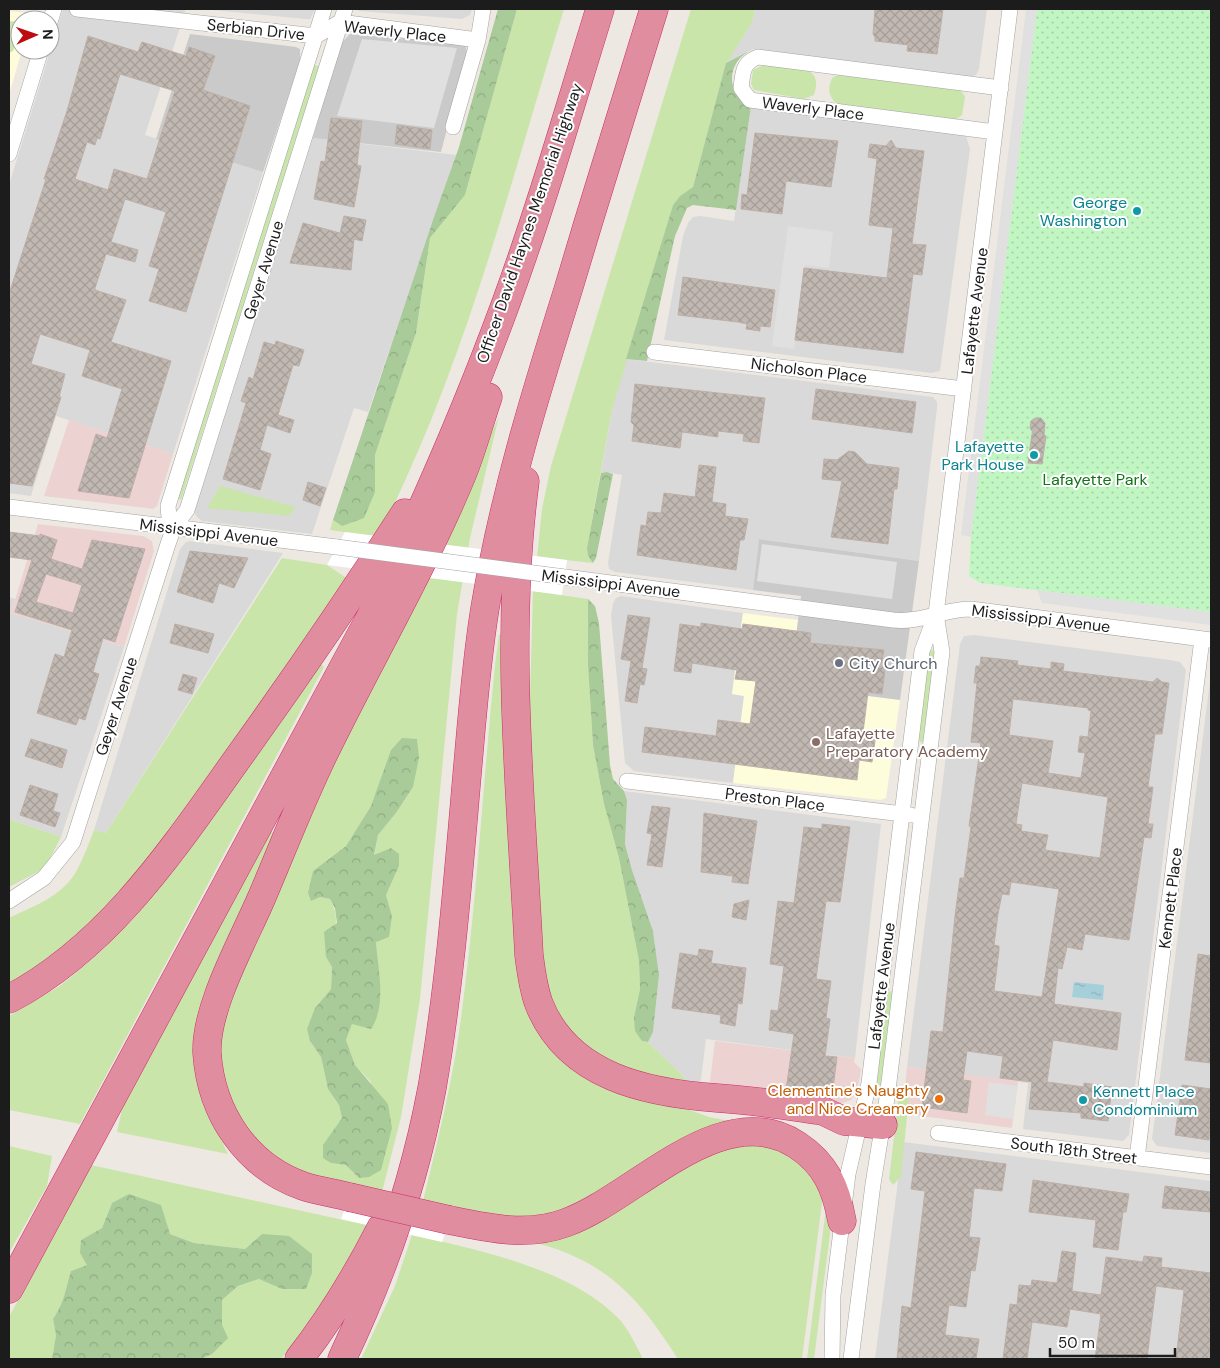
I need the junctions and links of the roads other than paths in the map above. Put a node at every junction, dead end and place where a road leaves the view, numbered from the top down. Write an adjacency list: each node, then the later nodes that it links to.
1 (77, 9): 8 (street, Serbian Drive)
2 (324, 9): 8 (street, Geyer Avenue)
3 (483, 9): 9 (street)
4 (600, 9): 15 (highway, Officer David Haynes Memorial Highway)
5 (654, 9): 17 (highway)
6 (1010, 9): 11 (street, Lafayette Avenue)
7 (342, 16): 8 (street, Waverly Place); 9 (street, Waverly Place); 21 (street, Geyer Avenue)
8 (316, 36): 21 (street, Geyer Avenue)
9 (478, 40): 12 (street)
10 (38, 60): 14 (street)
11 (1001, 88): 13 (street, Lafayette Avenue); 13 (street, Waverly Place)
12 (453, 127)
13 (995, 132): 18 (street, Lafayette Avenue)
14 (9, 154)
15 (536, 214): 19 (highway, Officer David Haynes Memorial Highway); 34 (highway, bridge)
16 (654, 352): 18 (street, Nicholson Place)
17 (539, 383): 29 (highway); 32 (highway)
18 (964, 389): 22 (street, Lafayette Avenue)
19 (454, 436): 28 (highway); 35 (highway)
20 (9, 507): 21 (street, Mississippi Avenue)
21 (174, 527): 22 (street, Mississippi Avenue, bridge); 27 (street, Geyer Avenue)
22 (936, 614): 23 (street, Mississippi Avenue); 25 (street, Lafayette Avenue); 26 (street, Lafayette Avenue)
23 (1207, 639): 31 (street, Kennett Place)
24 (627, 781): 25 (street, Preston Place)
25 (902, 814): 26 (street, Preston Place); 29 (street, Lafayette Avenue)
26 (922, 816): 29 (street, Lafayette Avenue)
27 (9, 901)
28 (9, 999)
29 (862, 1123): 34 (street, Lafayette Avenue); 39 (street, Lafayette Avenue)
30 (938, 1133): 31 (street, South 18th Street)
31 (1137, 1158): 33 (street, South 18th Street)
32 (416, 1160): 36 (highway); 37 (highway)
33 (1211, 1167)
34 (842, 1220): 38 (street, Lafayette Avenue)
35 (9, 1289)
36 (299, 1359)
37 (342, 1359)
38 (832, 1359)
39 (851, 1359)

